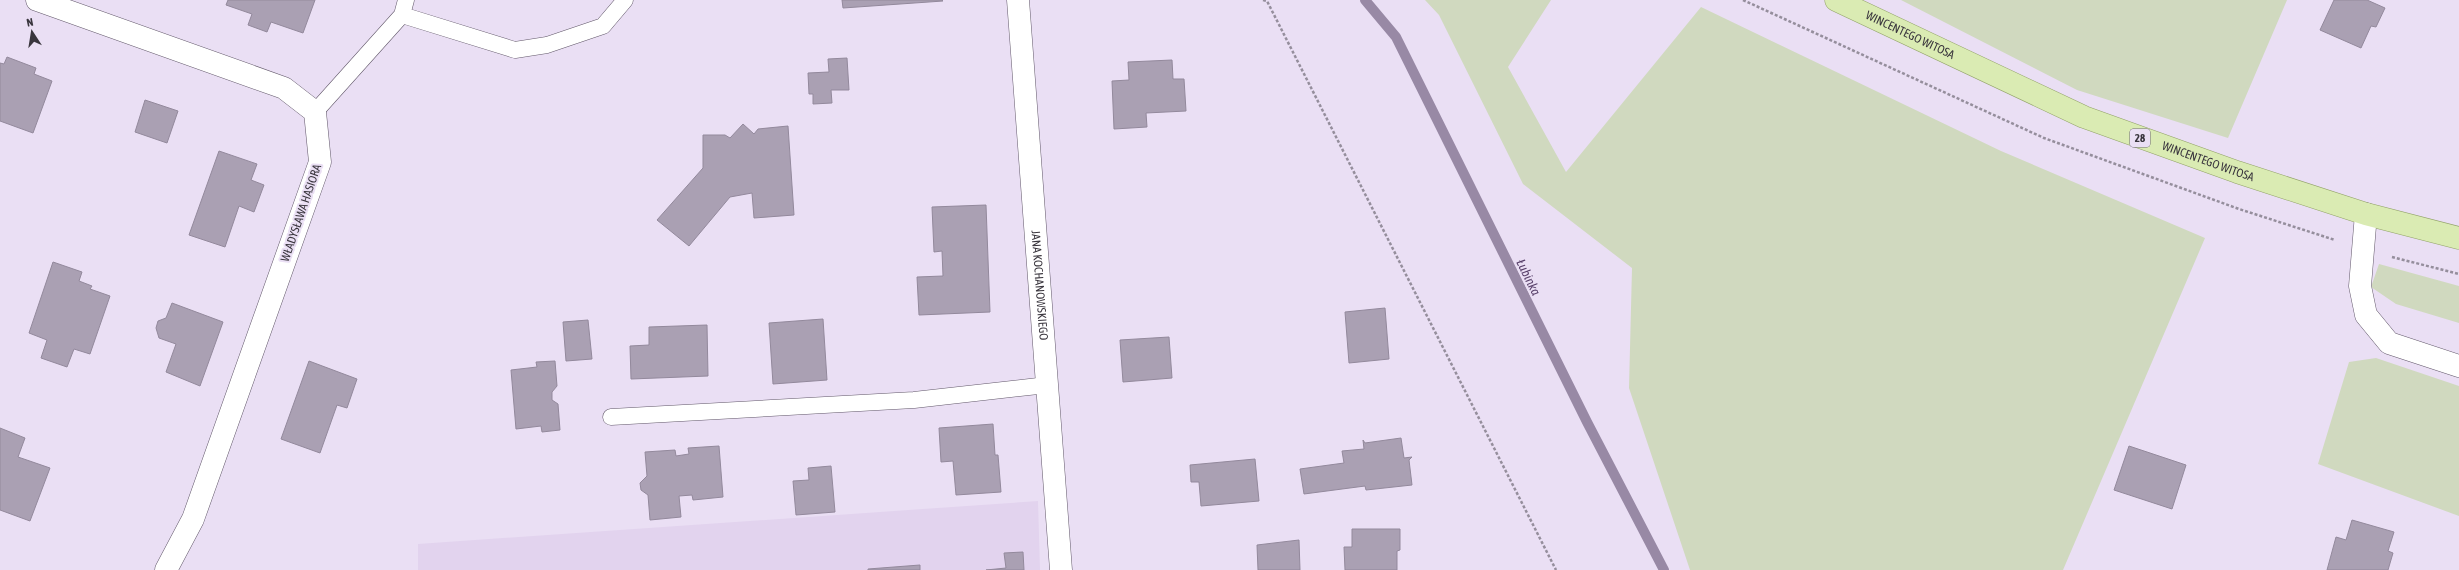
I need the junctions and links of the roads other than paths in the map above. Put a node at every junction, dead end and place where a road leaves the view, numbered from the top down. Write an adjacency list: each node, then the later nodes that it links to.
1 (37, 0): 6 (street)
2 (626, 0): 5 (lane)
3 (1018, 0): 10 (street, JANA KOCHANOWSKIEGO)
4 (1845, 2): 7 (main road, WINCENTEGO WITOSA / 28)
5 (404, 8): 6 (lane)
6 (315, 112): 12 (street, WŁADYSŁAWA HASIORA)
7 (2366, 214): 8 (main road, WINCENTEGO WITOSA / 28); 9 (street)
8 (2459, 238)
9 (2459, 366)
10 (1047, 385): 11 (lane); 13 (street, JANA KOCHANOWSKIEGO)
11 (611, 417)
12 (166, 570)
13 (1061, 570)

